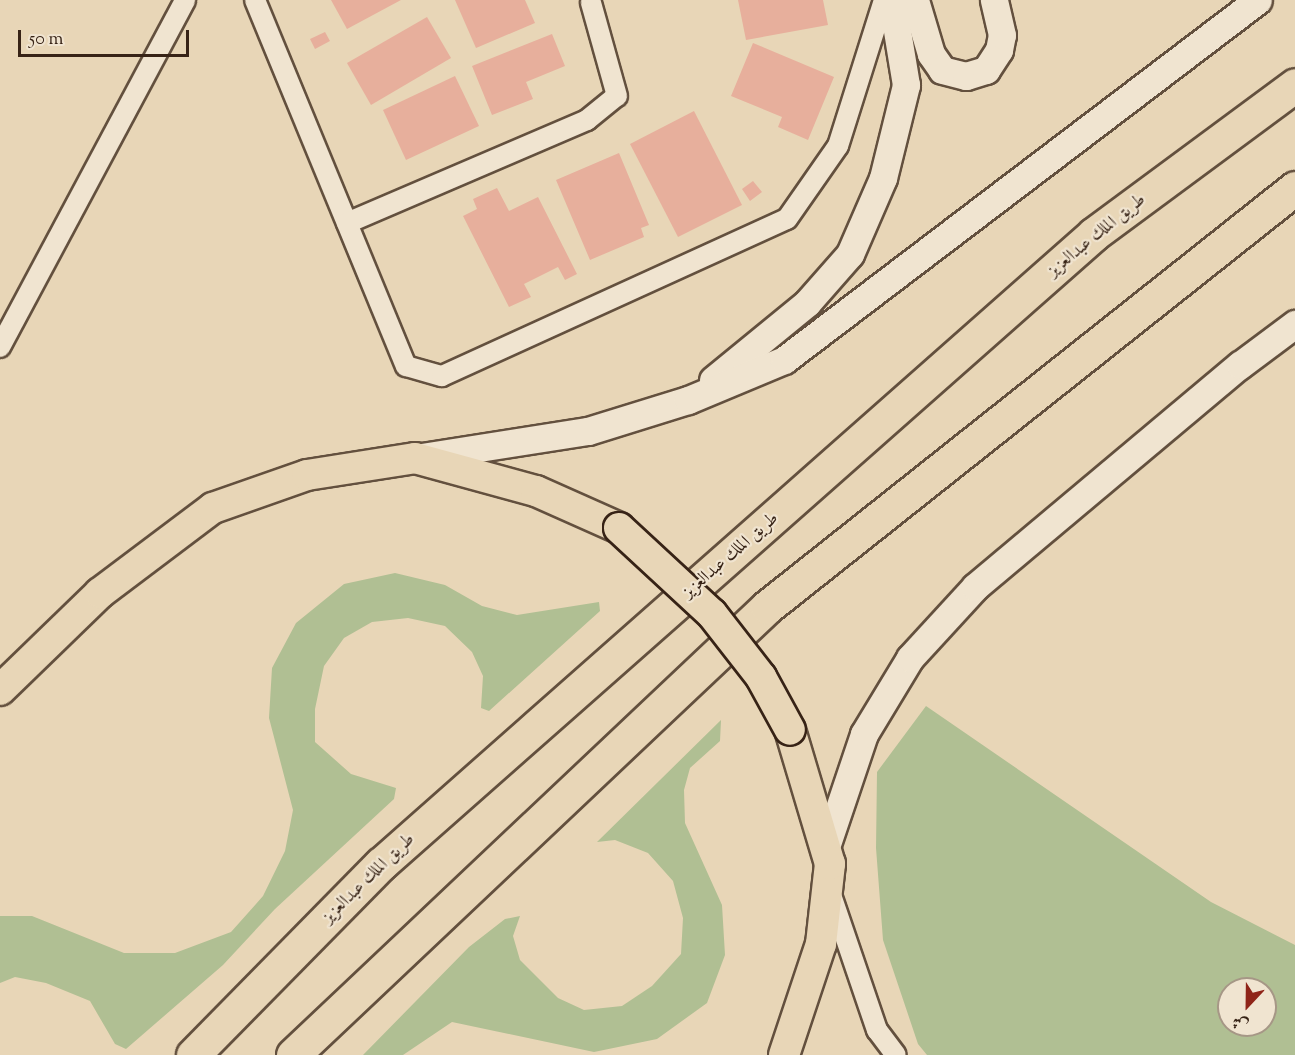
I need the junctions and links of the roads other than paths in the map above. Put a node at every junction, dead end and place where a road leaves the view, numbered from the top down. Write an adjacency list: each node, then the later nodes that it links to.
1 (185, 0): 13 (street)
2 (255, 0): 11 (street)
3 (884, 0): 11 (street)
4 (892, 0): 14 (main road)
5 (915, 0): 6 (main road)
6 (994, 0)
7 (1258, 0): 14 (main road)
8 (594, 1): 11 (street)
9 (1295, 85): 19 (highway, طريق الملك عبدالعزيز)
10 (1295, 188): 20 (highway)
11 (347, 223)
12 (1295, 324): 17 (main road)
13 (0, 347)
14 (688, 400): 15 (main road)
15 (415, 458): 16 (main road); 17 (main road, bridge)
16 (0, 690)
17 (826, 847): 18 (main road)
18 (828, 887): 21 (main road); 22 (street)
19 (193, 1055)
20 (293, 1055)
21 (784, 1055)
22 (896, 1055)

